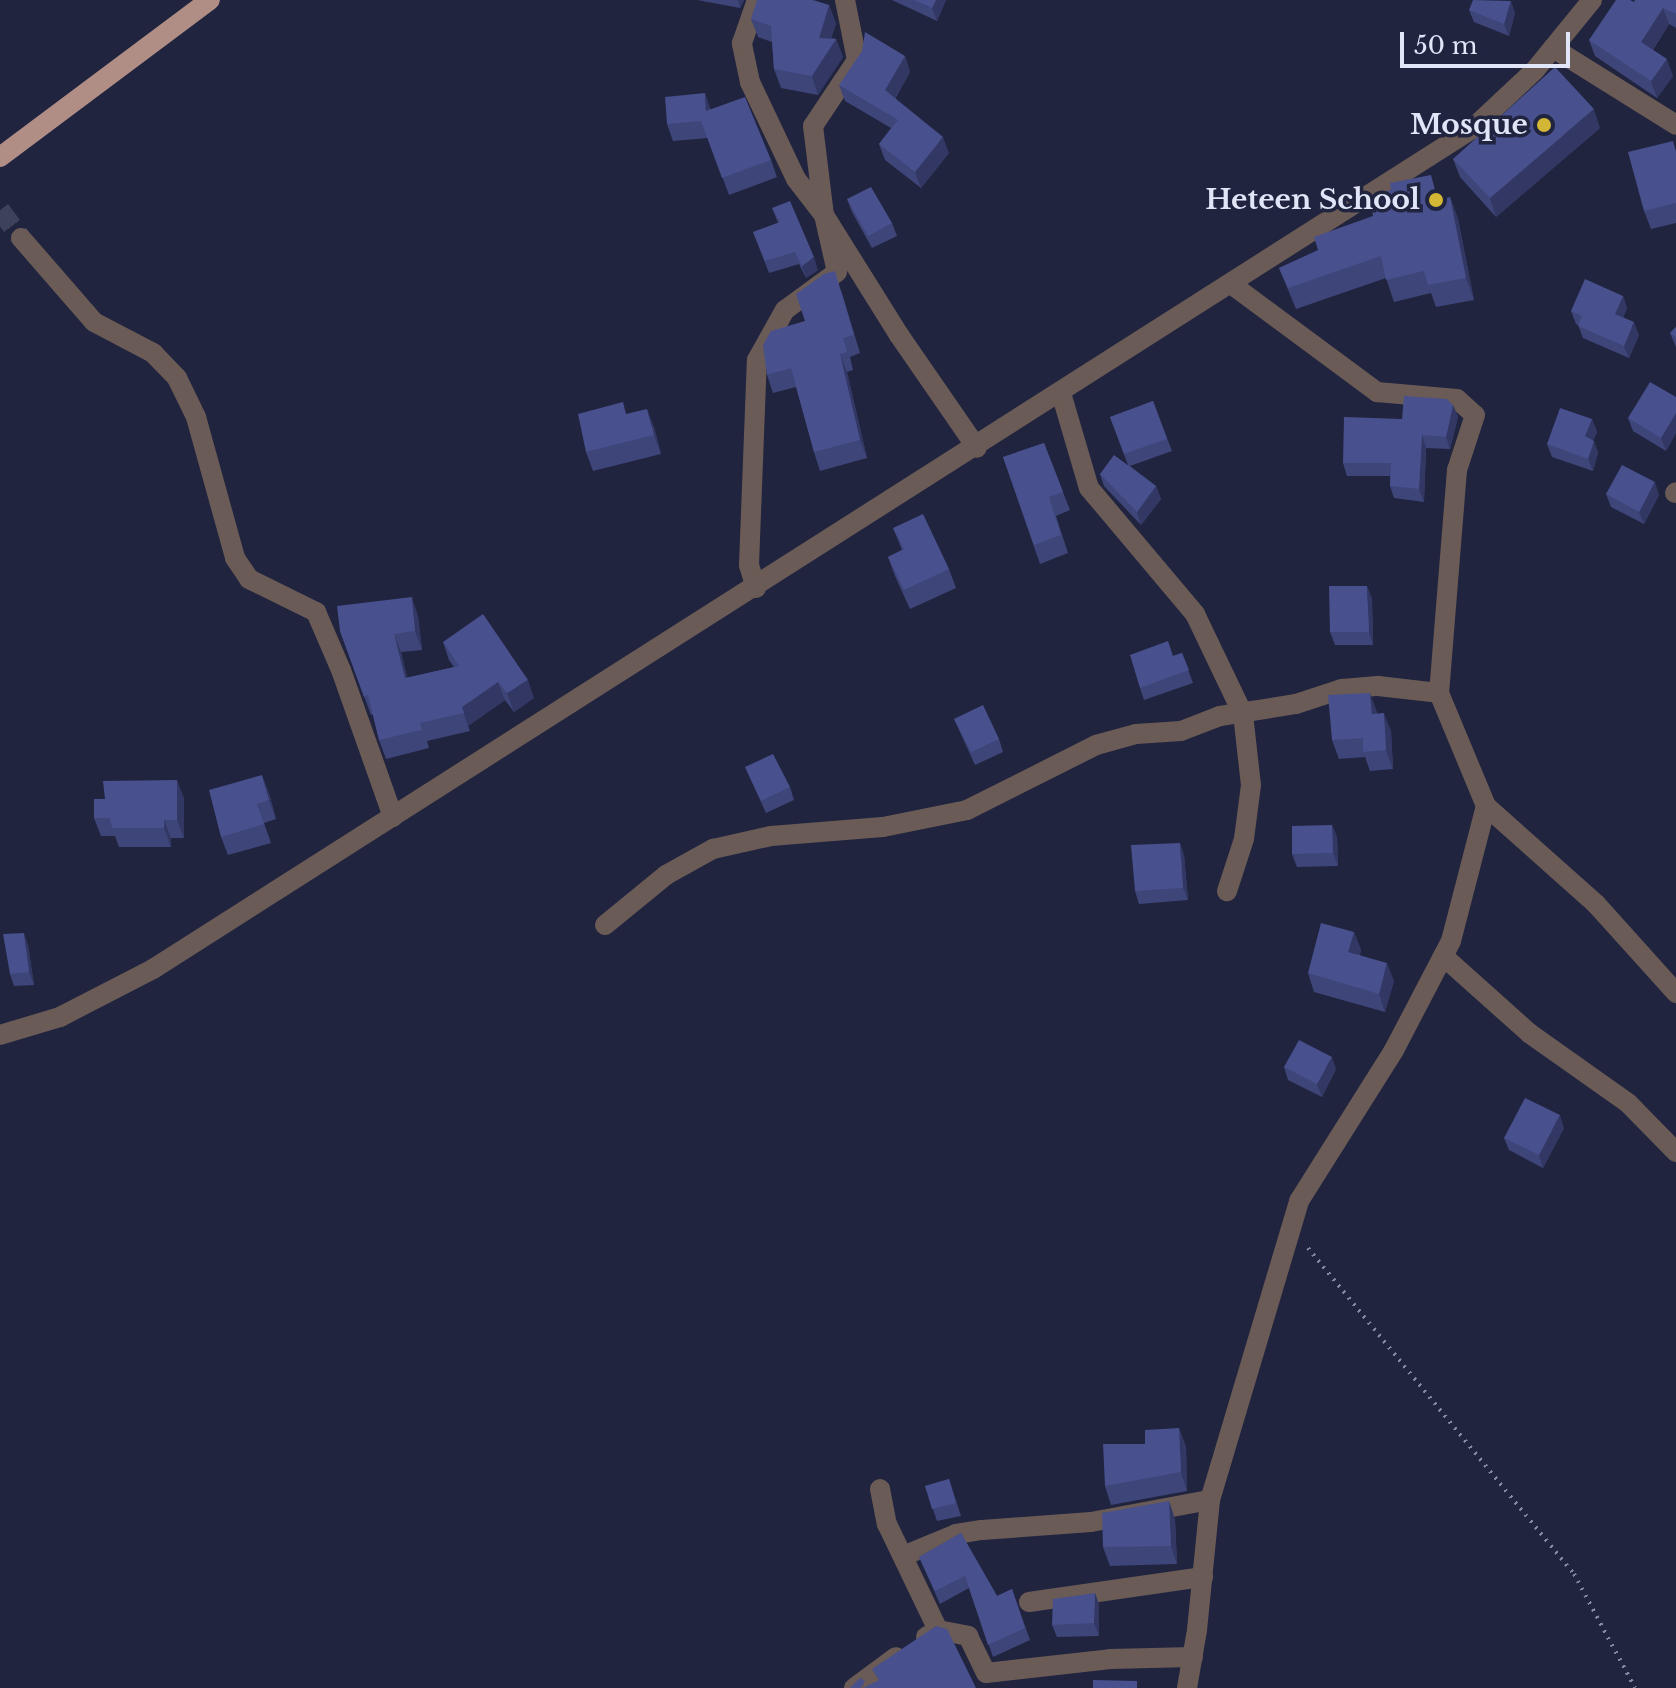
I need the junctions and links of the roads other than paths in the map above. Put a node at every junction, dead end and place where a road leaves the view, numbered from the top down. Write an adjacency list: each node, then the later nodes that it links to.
1 (210, 0): 7 (main road)
2 (757, 0): 8 (street)
3 (845, 0): 8 (street)
4 (1589, 1): 5 (street)
5 (1553, 48): 6 (street); 10 (street)
6 (1676, 125)
7 (0, 157)
8 (824, 215): 12 (street); 13 (street)
9 (21, 238): 17 (street)
10 (1231, 284): 11 (street); 14 (street)
11 (1061, 393): 12 (street); 15 (street)
12 (977, 448): 13 (street)
13 (756, 588): 17 (street)
14 (1439, 693): 15 (street); 16 (street)
15 (1243, 714): 18 (street); 19 (street)
16 (1486, 806): 20 (street); 21 (street)
17 (393, 817): 22 (street)
18 (1227, 891)
19 (605, 925)
20 (1443, 956): 23 (street); 25 (street)
21 (1676, 993)
22 (0, 1035)
23 (1676, 1152)
24 (880, 1489): 26 (street)
25 (1210, 1500): 26 (street); 27 (street)
26 (903, 1556): 29 (street)
27 (1203, 1577): 28 (street); 30 (street)
28 (1029, 1602)
29 (938, 1630): 30 (street); 31 (street)
30 (1193, 1657): 32 (street)
31 (854, 1688)
32 (1187, 1688)

